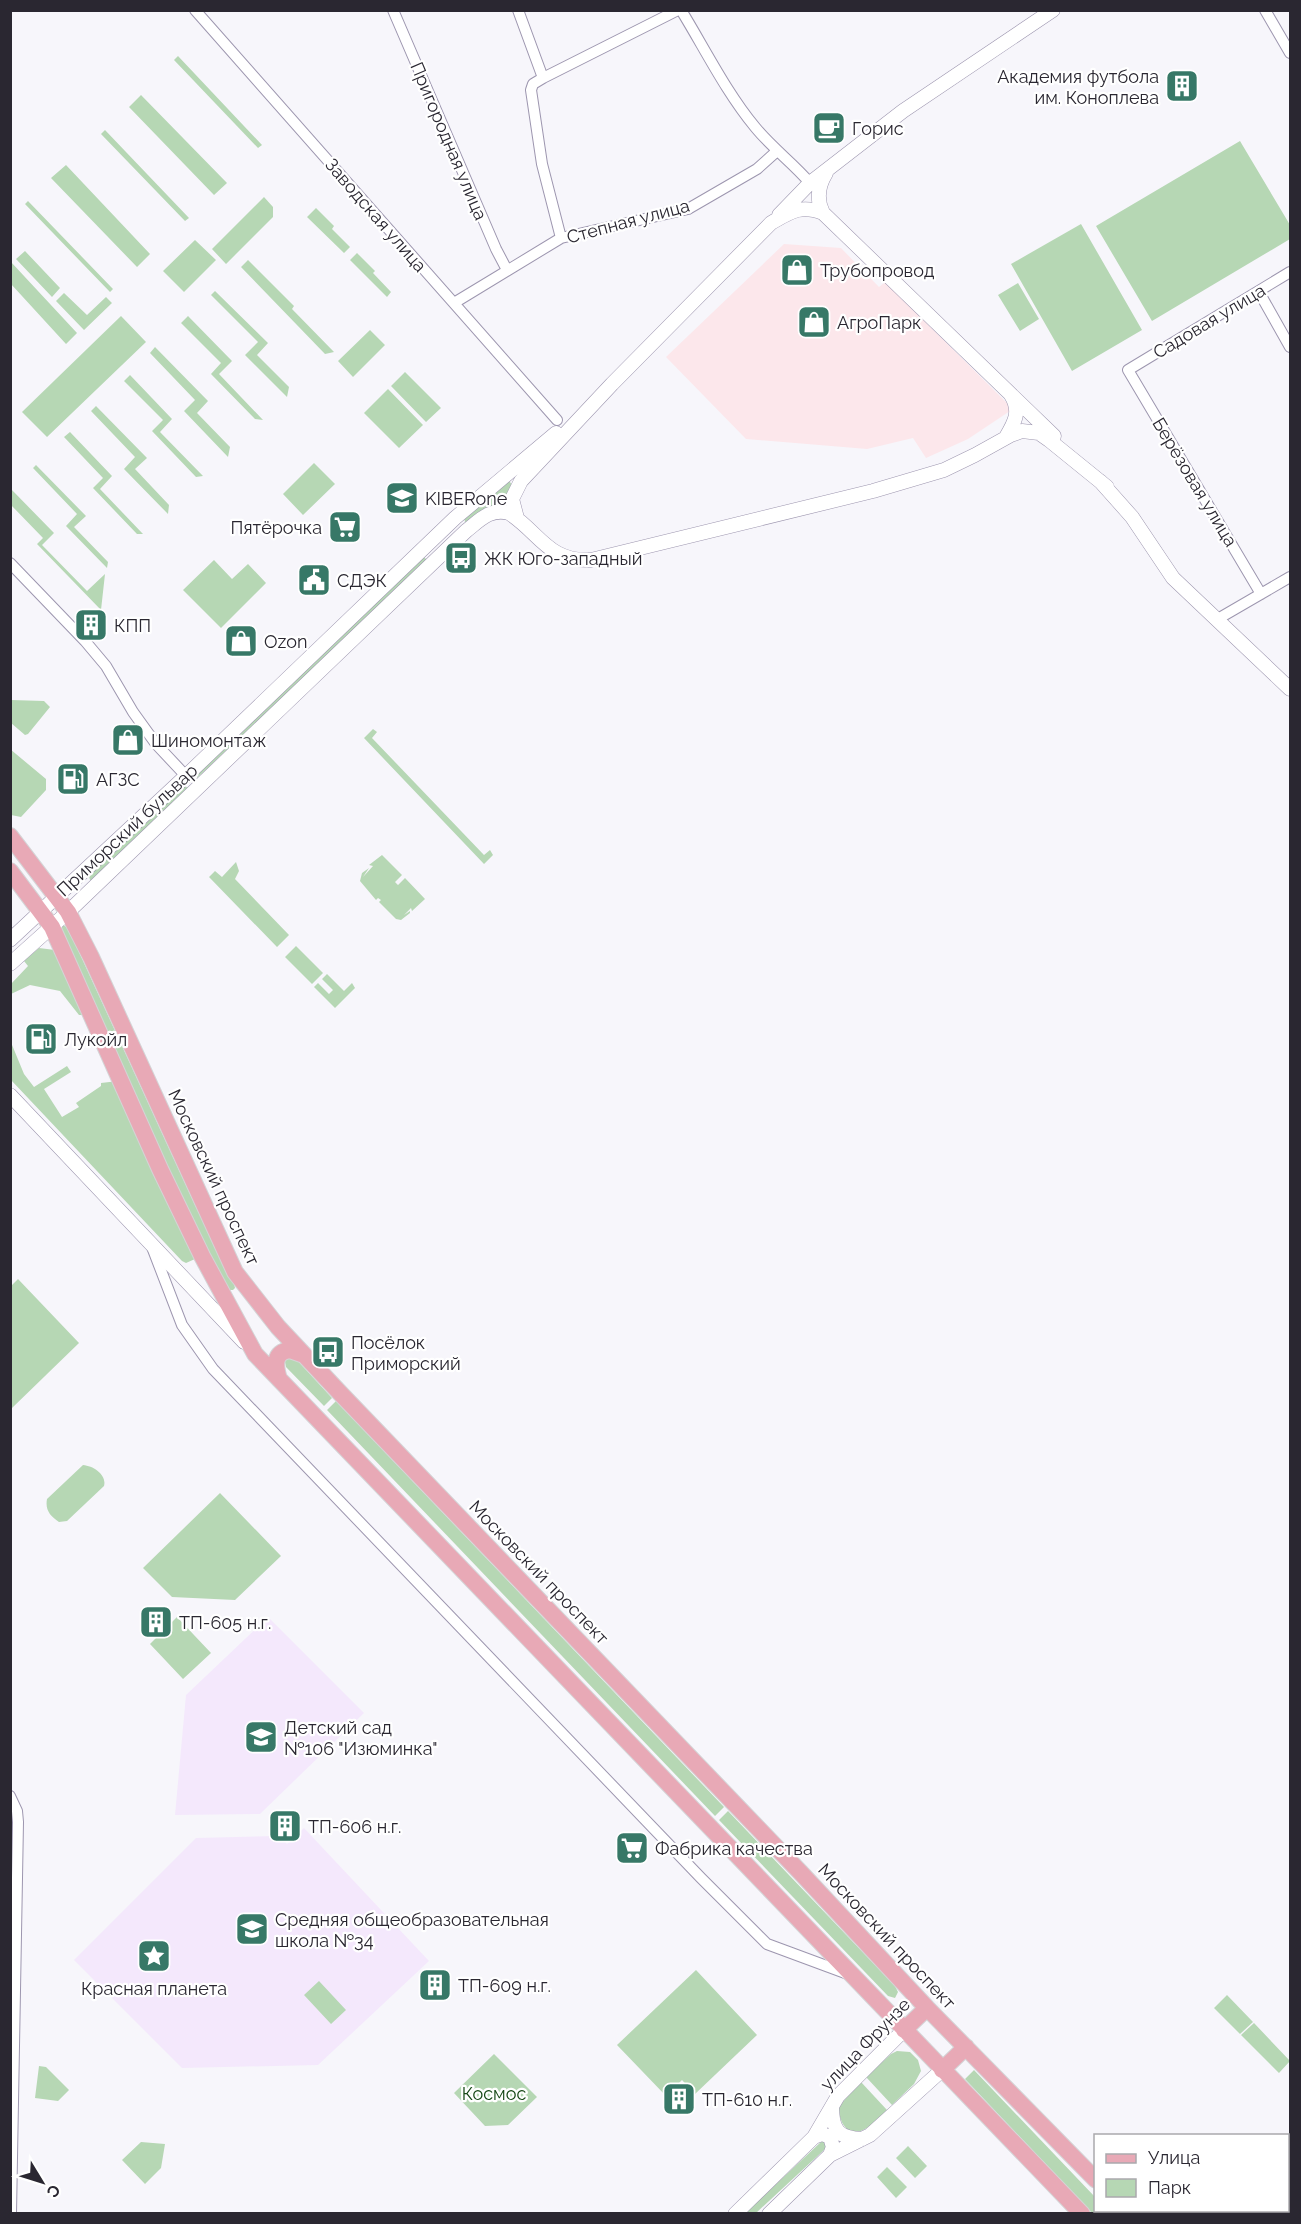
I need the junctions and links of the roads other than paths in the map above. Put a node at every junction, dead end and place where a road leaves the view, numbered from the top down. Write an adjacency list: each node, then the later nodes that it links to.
1 (195, 10): 18 (street, Заводская улица)
2 (393, 10): 15 (street, Пригородная улица)
3 (518, 10): 8 (street)
4 (680, 10): 8 (street); 9 (street)
5 (1053, 10): 10 (main road)
6 (1265, 10): 7 (street)
7 (1290, 53)
8 (543, 78): 14 (street)
9 (777, 151): 11 (street); 14 (street, Степная улица)
10 (830, 168): 11 (main road); 12 (main road)
11 (810, 183): 13 (main road)
12 (823, 213): 13 (main road); 22 (main road)
13 (771, 223): 21 (main road)
14 (561, 238): 15 (street, Степная улица)
15 (507, 270): 18 (street, Степная улица)
16 (1290, 272): 17 (street, Садовая улица)
17 (1258, 292): 19 (street); 20 (street, Садовая улица)
18 (454, 303): 23 (street, Заводская улица)
19 (1290, 347)
20 (1128, 370): 31 (street, Берёзовая улица)
21 (612, 384): 26 (main road, Приморский бульвар); 27 (main road)
22 (1005, 387): 24 (main road); 25 (main road)
23 (557, 420)
24 (1006, 437): 25 (main road); 27 (main road)
25 (1107, 487): 32 (main road)
26 (455, 518): 28 (main road); 34 (main road, Приморский бульвар)
27 (517, 518): 28 (main road, Приморский бульвар)
28 (466, 531): 35 (main road, Приморский бульвар)
29 (10, 563): 34 (street)
30 (1290, 577): 31 (street)
31 (1262, 594): 32 (street)
32 (1216, 620): 33 (main road)
33 (1290, 689)
34 (186, 776): 35 (main road); 38 (main road, Приморский бульвар)
35 (198, 790): 40 (main road, Приморский бульвар)
36 (10, 836): 38 (main road, Московский проспект)
37 (10, 871): 39 (main road)
38 (57, 895): 39 (main road, Приморский бульвар); 40 (main road, Московский проспект)
39 (41, 910): 41 (main road); 42 (main road, Приморский бульвар)
40 (68, 912): 41 (main road, Приморский бульвар); 46 (main road, Московский проспект)
41 (52, 927): 43 (main road); 48 (main road)
42 (10, 940)
43 (10, 964)
44 (10, 1095): 45 (main road)
45 (151, 1244): 47 (main road); 49 (street)
46 (235, 1272): 48 (main road); 51 (main road, Московский проспект)
47 (189, 1283): 49 (street); 50 (main road)
48 (222, 1291): 50 (main road)
49 (171, 1298): 54 (street)
50 (255, 1354): 52 (main road)
51 (304, 1355): 52 (main road); 55 (main road, Московский проспект)
52 (279, 1379): 54 (main road)
53 (10, 1796): 64 (street)
54 (853, 1976): 56 (main road)
55 (927, 2008): 56 (main road, улица Фрунзе); 57 (main road, Московский проспект)
56 (904, 2030): 58 (main road); 59 (main road, улица Фрунзе)
57 (966, 2047): 58 (main road); 63 (main road, Московский проспект)
58 (942, 2070): 61 (main road); 67 (main road)
59 (832, 2106): 60 (main road, улица Фрунзе); 61 (main road)
60 (814, 2137): 62 (main road); 65 (main road, улица Фрунзе)
61 (862, 2139): 62 (main road)
62 (830, 2155): 66 (main road)
63 (1094, 2179)
64 (10, 2214)
65 (735, 2214)
66 (769, 2214)
67 (1082, 2214)

